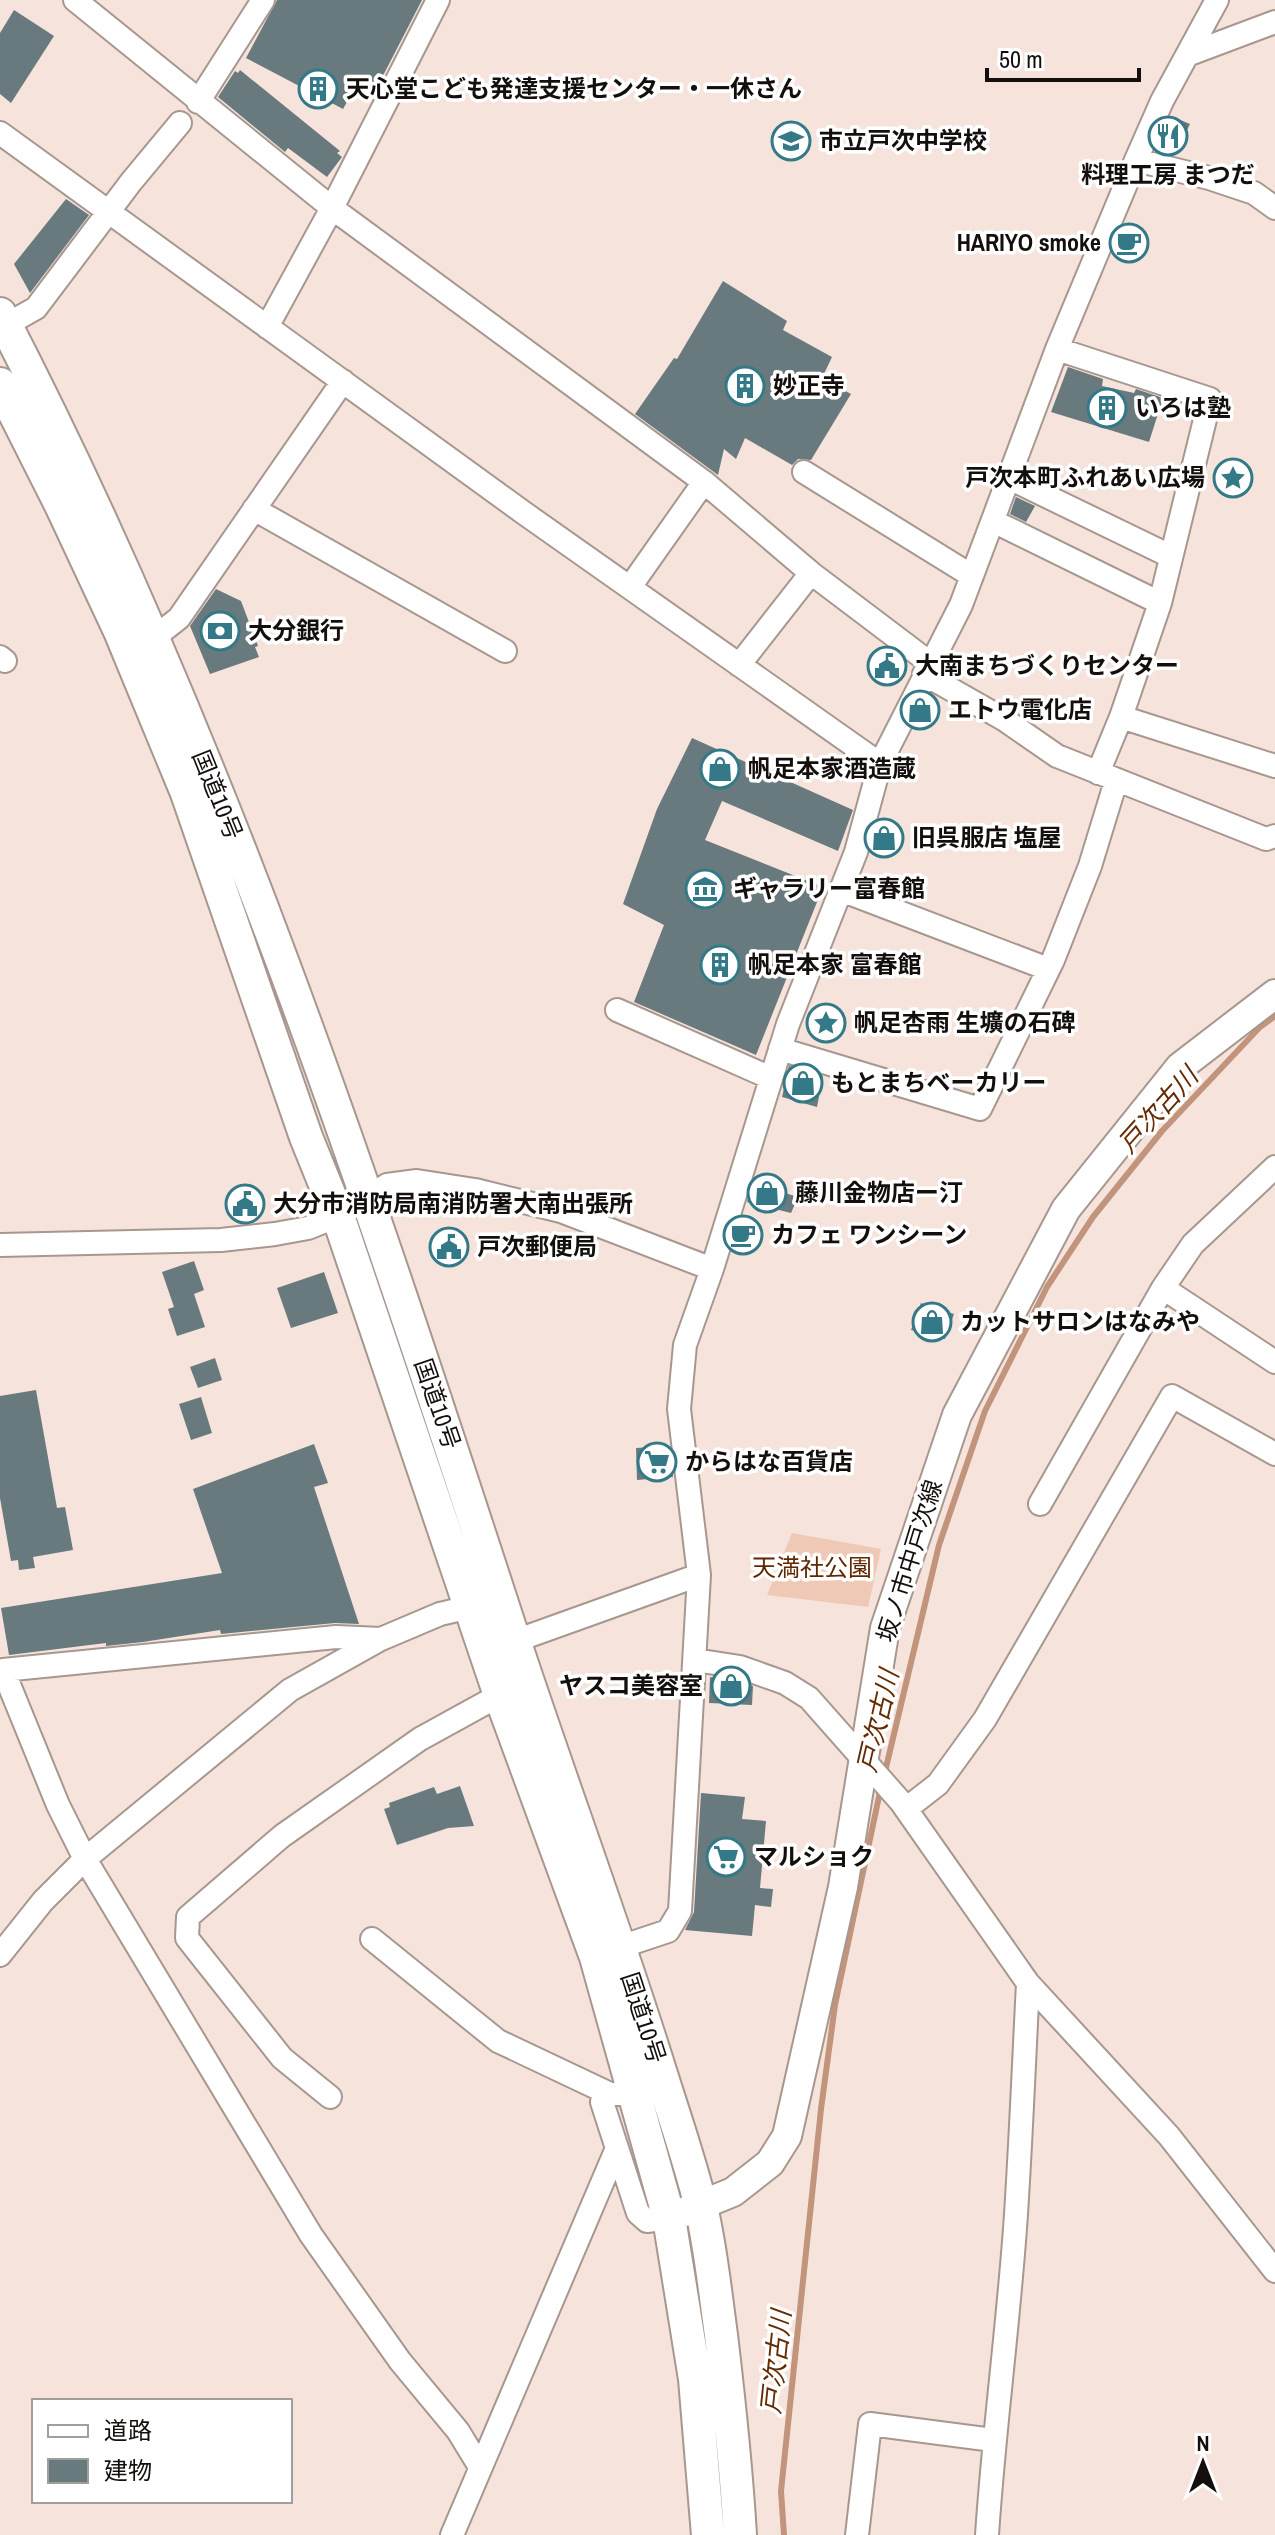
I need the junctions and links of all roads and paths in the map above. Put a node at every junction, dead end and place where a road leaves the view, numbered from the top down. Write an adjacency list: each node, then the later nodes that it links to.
1 (75, 0): 7 (street)
2 (263, 0): 7 (street)
3 (438, 0): 11 (street)
4 (1217, 0): 6 (street)
5 (1275, 22): 6 (street)
6 (1187, 55): 10 (street)
7 (198, 102): 11 (street)
8 (180, 123): 13 (street)
9 (0, 133): 13 (street)
10 (1136, 160): 12 (street); 16 (street)
11 (332, 208): 15 (street); 21 (street)
12 (1275, 208)
13 (109, 212): 14 (street); 15 (street)
14 (3, 320): 29 (highway, 国道10号)
15 (267, 327): 17 (street)
16 (1057, 349): 20 (street); 24 (street)
17 (343, 381): 22 (street); 27 (street)
18 (0, 384): 29 (highway, 国道10号)
19 (804, 472): 26 (street)
20 (1009, 478): 23 (street); 24 (street)
21 (704, 482): 25 (street); 27 (street)
22 (254, 509): 29 (street); 30 (street)
23 (993, 521): 26 (street); 28 (street)
24 (1170, 556): 28 (street)
25 (811, 573): 31 (street); 32 (street)
26 (972, 576): 32 (street)
27 (630, 587): 31 (street)
28 (1160, 603): 33 (street)
29 (141, 643): 45 (highway, 国道10号); 46 (highway, 国道10号)
30 (505, 651)
31 (739, 665): 34 (street)
32 (927, 669): 34 (street); 36 (street)
33 (1121, 717): 35 (street); 36 (street)
34 (880, 764): 38 (street)
35 (1275, 766)
36 (1107, 777): 37 (street); 39 (street)
37 (1275, 836)
38 (841, 890): 39 (street); 42 (street)
39 (1048, 969): 42 (street)
40 (1275, 994): 60 (main road, 坂ノ市中戸次線)
41 (617, 1010): 43 (street)
42 (780, 1049): 43 (street)
43 (771, 1078): 48 (street)
44 (1275, 1167): 49 (street)
45 (366, 1197): 46 (street); 48 (street); 56 (highway, 国道10号)
46 (338, 1216): 47 (street); 54 (highway, 国道10号)
47 (0, 1245)
48 (712, 1269): 53 (street)
49 (1163, 1288): 50 (street); 52 (street)
50 (1275, 1362)
51 (1275, 1454): 61 (street)
52 (1040, 1504)
53 (699, 1575): 56 (street); 57 (street)
54 (470, 1607): 55 (street); 59 (highway, 国道10号)
55 (381, 1639): 58 (street); 62 (street)
56 (515, 1641): 64 (highway, 国道10号)
57 (695, 1660): 60 (street); 64 (street)
58 (2, 1665): 62 (street)
59 (500, 1695): 64 (highway, 国道10号); 68 (street)
60 (870, 1765): 61 (street); 70 (main road, 坂ノ市中戸次線)
61 (903, 1805): 66 (street)
62 (85, 1859): 65 (street); 74 (street)
63 (372, 1939): 67 (street)
64 (608, 1952): 67 (highway, 国道10号); 70 (highway, 国道10号)
65 (0, 1955)
66 (1028, 1983): 72 (street); 73 (street)
67 (621, 2094): 69 (street); 71 (highway, 国道10号)
68 (330, 2097)
69 (617, 2148): 71 (street); 74 (street)
70 (701, 2206): 71 (main road, 坂ノ市中戸次線); 77 (highway, 国道10号)
71 (669, 2218): 76 (highway, 国道10号)
72 (1275, 2271)
73 (993, 2440): 78 (street); 79 (street)
74 (480, 2467): 75 (street)
75 (462, 2529)
76 (708, 2535)
77 (740, 2535)
78 (857, 2535)
79 (987, 2535)

